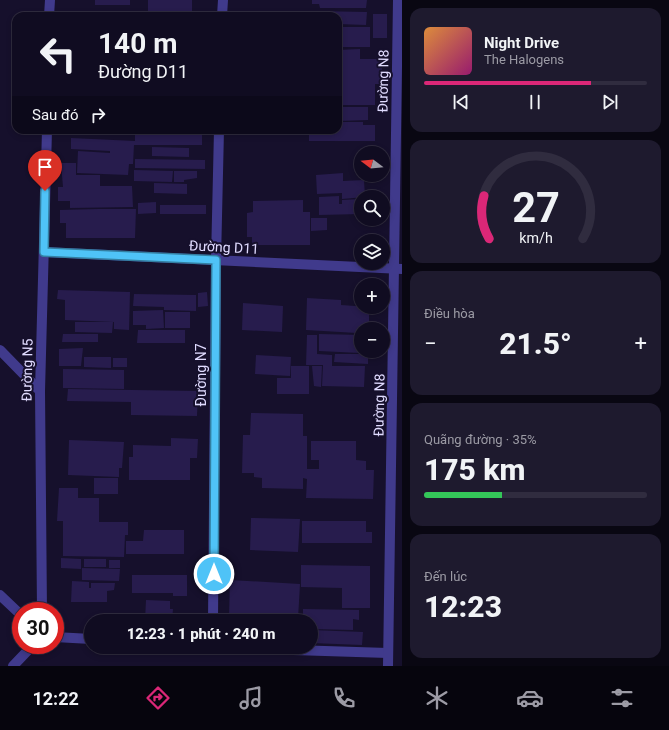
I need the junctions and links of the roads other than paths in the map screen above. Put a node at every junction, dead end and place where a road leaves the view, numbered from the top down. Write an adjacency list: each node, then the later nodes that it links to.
1 (50, 0): 4 (street)
2 (223, 0): 5 (street)
3 (398, 0): 10 (street, Đường N8)
4 (49, 12)
5 (222, 12)
6 (47, 134): 8 (street, Đường N5)
7 (219, 134): 9 (street, Đường N7)
8 (44, 252): 9 (street, Đường D11); 12 (street, Đường N5)
9 (216, 260): 10 (street, Đường D11); 16 (street, Đường N7)
10 (398, 269): 20 (street, Đường N8)
11 (0, 350): 12 (street)
12 (40, 391): 14 (street, Đường N5)
13 (0, 595): 15 (street)
14 (42, 602)
15 (12, 606)
16 (213, 614)
17 (64, 638): 18 (street)
18 (84, 639)
19 (318, 651): 20 (street)
20 (388, 653): 23 (street, Đường N8)
21 (24, 654): 22 (street)
22 (13, 666)
23 (388, 666)

